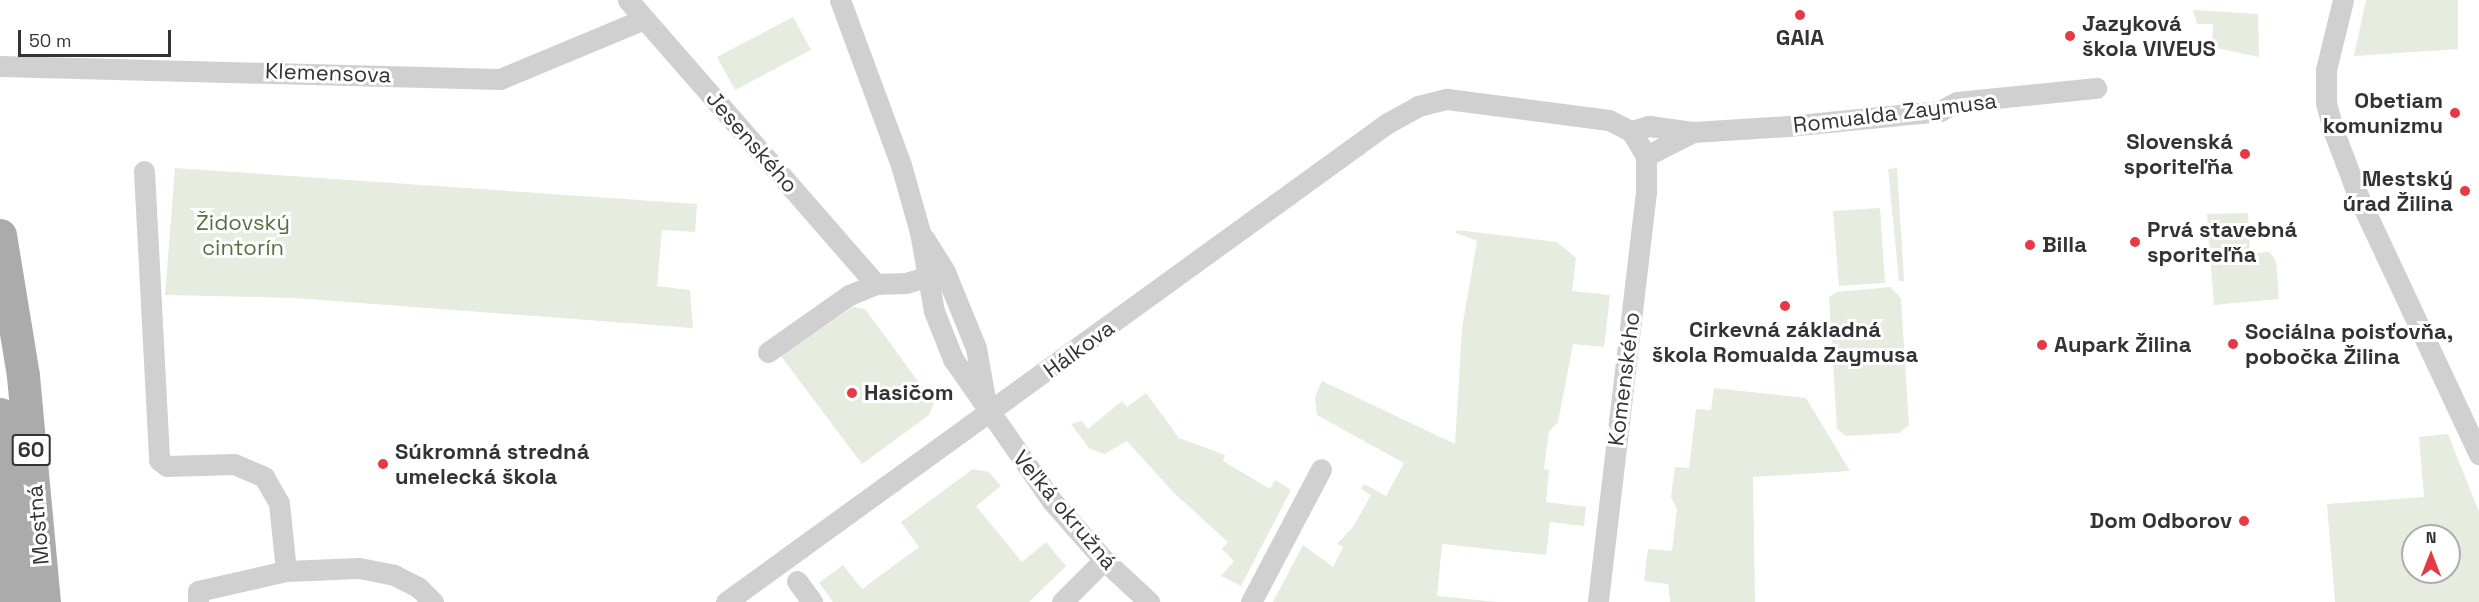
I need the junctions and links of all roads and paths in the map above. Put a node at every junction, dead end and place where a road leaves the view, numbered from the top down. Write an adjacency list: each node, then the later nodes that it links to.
1 (628, 0): 4 (street, Jesenského)
2 (840, 0): 12 (street, Veľká okružná)
3 (2343, 0): 19 (street)
4 (644, 19): 5 (street, Klemensova); 15 (street, Jesenského)
5 (0, 66)
6 (2096, 88): 9 (street, Romualda Zaymusa)
7 (1434, 101): 8 (street, Romualda Zaymusa); 18 (street, Hálkova)
8 (1630, 131): 9 (street, Romualda Zaymusa); 10 (street)
9 (1693, 132): 10 (street, Romualda Zaymusa)
10 (1646, 156): 33 (street, Komenského)
11 (144, 171): 22 (street)
12 (920, 232): 14 (street, Veľká okružná); 18 (street, Veľká okružná)
13 (0, 235): 25 (main road, Mostná / 60)
14 (926, 277): 15 (street); 18 (street, Veľká okružná)
15 (876, 284): 16 (street)
16 (768, 352)
17 (0, 414): 24 (main road)
18 (987, 414): 21 (street, Veľká okružná); 28 (street, Hálkova)
19 (2479, 454)
20 (1321, 470): 32 (street)
21 (1104, 560): 30 (street); 31 (street, Veľká okružná)
22 (286, 571): 26 (street); 27 (street)
23 (796, 581): 29 (street)
24 (16, 602)
25 (44, 602)
26 (198, 602)
27 (433, 602)
28 (726, 602)
29 (812, 602)
30 (1062, 602)
31 (1149, 602)
32 (1251, 602)
33 (1598, 602)

